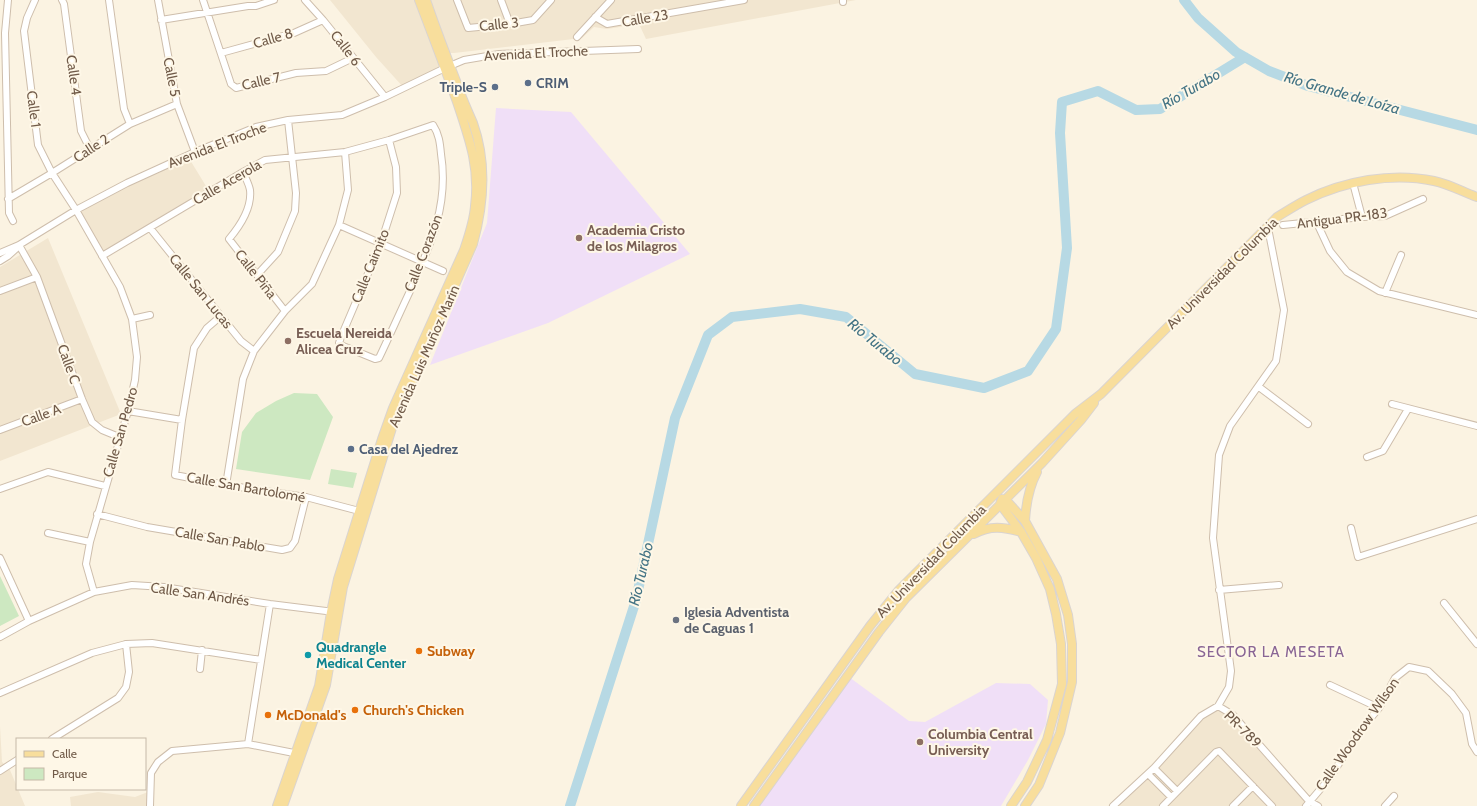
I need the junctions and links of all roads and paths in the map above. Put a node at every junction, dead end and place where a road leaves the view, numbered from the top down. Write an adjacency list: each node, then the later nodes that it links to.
1 (8, 0): 29 (street)
2 (34, 0): 39 (street, Calle 1)
3 (62, 0): 34 (street, Calle 4)
4 (110, 0): 31 (street)
5 (158, 0): 19 (street, Calle 5)
6 (203, 0): 17 (street, Calle 7)
7 (274, 0): 16 (street)
8 (305, 0): 20 (street, Calle 6)
9 (419, 0): 26 (main road, Avenida Luis Muñoz Marín)
10 (426, 0): 26 (main road, Avenida Luis Muñoz Marín)
11 (457, 0): 21 (street, Calle 3)
12 (502, 0): 21 (street)
13 (611, 0): 18 (street)
14 (744, 0): 18 (street, Calle 23)
15 (550, 1): 21 (street, Calle 3)
16 (247, 3): 17 (street)
17 (208, 13): 19 (street); 24 (street, Calle 7)
18 (595, 18): 22 (street)
19 (161, 20): 28 (street, Calle 5)
20 (323, 20): 24 (street, Calle 8); 25 (street, Calle 6)
21 (510, 24)
22 (577, 37)
23 (638, 49): 26 (street, Avenida El Troche)
24 (221, 53): 25 (street, Calle 7)
25 (353, 58): 27 (street, Calle 6)
26 (448, 67): 27 (street, Avenida El Troche); 90 (main road, Avenida Luis Muñoz Marín)
27 (385, 97): 30 (street, Avenida El Troche)
28 (177, 104): 31 (street, Calle 2); 35 (street, Calle 5)
29 (3, 107): 42 (street)
30 (288, 120): 35 (street, Avenida El Troche); 37 (street)
31 (130, 124): 34 (street, Calle 2)
32 (433, 125): 33 (street, Calle Acerola); 58 (street, Calle Corazón)
33 (389, 140): 36 (street, Calle Acerola); 52 (street, Calle Caimito)
34 (90, 150): 39 (street, Calle 2)
35 (195, 152): 44 (street, Avenida El Troche)
36 (344, 152): 37 (street, Calle Acerola); 48 (street)
37 (293, 156): 38 (street, Calle Acerola); 60 (street)
38 (243, 172): 50 (street, Calle Acerola); 60 (street, Calle Piña)
39 (52, 173): 42 (street, Calle 2); 44 (street, Calle 1)
40 (1353, 183): 41 (main road, Av. Universidad Columbia); 45 (street); 51 (main road, Av. Universidad Columbia)
41 (1477, 197)
42 (8, 199): 46 (street)
43 (1423, 199): 45 (street, Antigua PR-183)
44 (76, 210): 53 (street, Avenida El Troche); 56 (street, Calle San Pedro)
45 (1362, 217): 47 (street, Antigua PR-183)
46 (13, 221)
47 (1316, 221): 49 (street, Antigua PR-183); 63 (street)
48 (340, 225): 52 (street); 64 (street)
49 (1283, 225)
50 (150, 228): 56 (street, Calle Acerola); 67 (street, Calle San Lucas)
51 (1266, 228): 71 (street); 72 (main road, Av. Universidad Columbia)
52 (381, 243): 58 (street); 70 (street, Calle Caimito)
53 (19, 245): 54 (street, Avenida El Troche); 57 (street, Avenida El Troche); 61 (street, Calle C)
54 (0, 253)
55 (1401, 255): 63 (street)
56 (102, 256): 68 (street, Calle San Pedro)
57 (0, 261)
58 (423, 262): 59 (street); 70 (street, Calle Corazón)
59 (444, 271)
60 (257, 275): 64 (street, Calle Piña)
61 (37, 277): 62 (street); 73 (street, Calle C)
62 (0, 291)
63 (1385, 293): 66 (street)
64 (285, 311): 69 (street)
65 (150, 315): 68 (street)
66 (1477, 315)
67 (221, 316): 69 (street, Calle San Lucas); 77 (street, Calle San Bartolomé)
68 (132, 319): 76 (street, Calle San Pedro)
69 (254, 351): 85 (street)
70 (381, 354)
71 (1259, 386): 78 (street); 102 (street)
72 (1101, 394): 82 (main road, Av. Universidad Columbia); 84 (main road, Av. Universidad Columbia)
73 (82, 399): 80 (street, Calle A); 81 (street, Calle C)
74 (1392, 404): 75 (street)
75 (1408, 409): 79 (street); 83 (street)
76 (128, 411): 77 (street); 81 (street, Calle San Pedro)
77 (182, 420): 85 (street, Calle San Bartolomé)
78 (1308, 424)
79 (1477, 426)
80 (0, 430)
81 (119, 437): 86 (street, Calle San Pedro)
82 (1049, 440): 89 (main road); 100 (main road, Av. Universidad Columbia)
83 (1367, 457)
84 (1042, 463): 89 (main road, Av. Universidad Columbia); 93 (main road)
85 (226, 485): 88 (street, Calle San Bartolomé)
86 (105, 486): 87 (street); 91 (street, Calle San Pedro)
87 (0, 489)
88 (306, 497): 90 (street, Calle San Bartolomé); 91 (street, Calle San Pablo)
89 (1002, 501): 93 (main road); 95 (main road); 97 (main road, Av. Universidad Columbia); 100 (main road)
90 (362, 511): 106 (main road, Avenida Luis Muñoz Marín)
91 (97, 514): 98 (street, Calle San Pedro)
92 (1477, 519): 94 (street)
93 (1025, 521): 139 (main road)
94 (1351, 528)
95 (1021, 532): 97 (main road); 138 (main road)
96 (48, 533): 98 (street)
97 (966, 538): 124 (main road, Av. Universidad Columbia)
98 (90, 542): 103 (street, Calle San Pedro)
99 (0, 558): 107 (street)
100 (930, 559): 122 (main road, Av. Universidad Columbia)
101 (1279, 585): 102 (street)
102 (1219, 590): 116 (street)
103 (94, 592): 105 (street, Calle San Andrés); 107 (street, Calle San Andrés)
104 (1444, 603): 110 (street)
105 (270, 604): 106 (street, Calle San Andrés); 112 (street)
106 (335, 613): 121 (main road, Avenida Luis Muñoz Marín)
107 (29, 622): 108 (street, Calle San Andrés)
108 (0, 637)
109 (126, 644): 111 (street); 115 (street); 118 (street)
110 (1477, 644)
111 (202, 650): 112 (street); 113 (street)
112 (261, 660): 119 (street)
113 (200, 669)
114 (1330, 685): 117 (street)
115 (0, 693)
116 (1218, 706): 125 (street, PR-789 / PR-789); 132 (street, PR-789 / PR-789)
117 (1379, 708): 120 (street, Calle Woodrow Wilson); 132 (street, Calle Woodrow Wilson)
118 (54, 738)
119 (248, 744): 121 (street); 133 (street)
120 (1477, 752)
121 (298, 754): 134 (main road, Avenida Luis Muñoz Marín); 135 (main road, Avenida Luis Muñoz Marín)
122 (776, 757): 124 (main road); 136 (main road, Av. Universidad Columbia)
123 (16, 761): 126 (street)
124 (784, 763): 137 (main road, Av. Universidad Columbia)
125 (1154, 768): 127 (street, PR-789 / PR-789); 129 (street)
126 (0, 771)
127 (1148, 774): 131 (street); 140 (street, PR-789 / PR-789)
128 (1253, 786): 129 (street); 142 (street); 143 (street)
129 (1177, 791): 131 (street)
130 (1394, 796): 145 (street)
131 (1171, 798): 141 (street)
132 (1308, 803): 144 (street, PR-789 / PR-789)
133 (150, 806)
134 (277, 806)
135 (283, 806)
136 (741, 806)
137 (754, 806)
138 (1012, 806)
139 (1026, 806)
140 (1113, 806)
141 (1163, 806)
142 (1233, 806)
143 (1272, 806)
144 (1318, 806)
145 (1385, 806)

